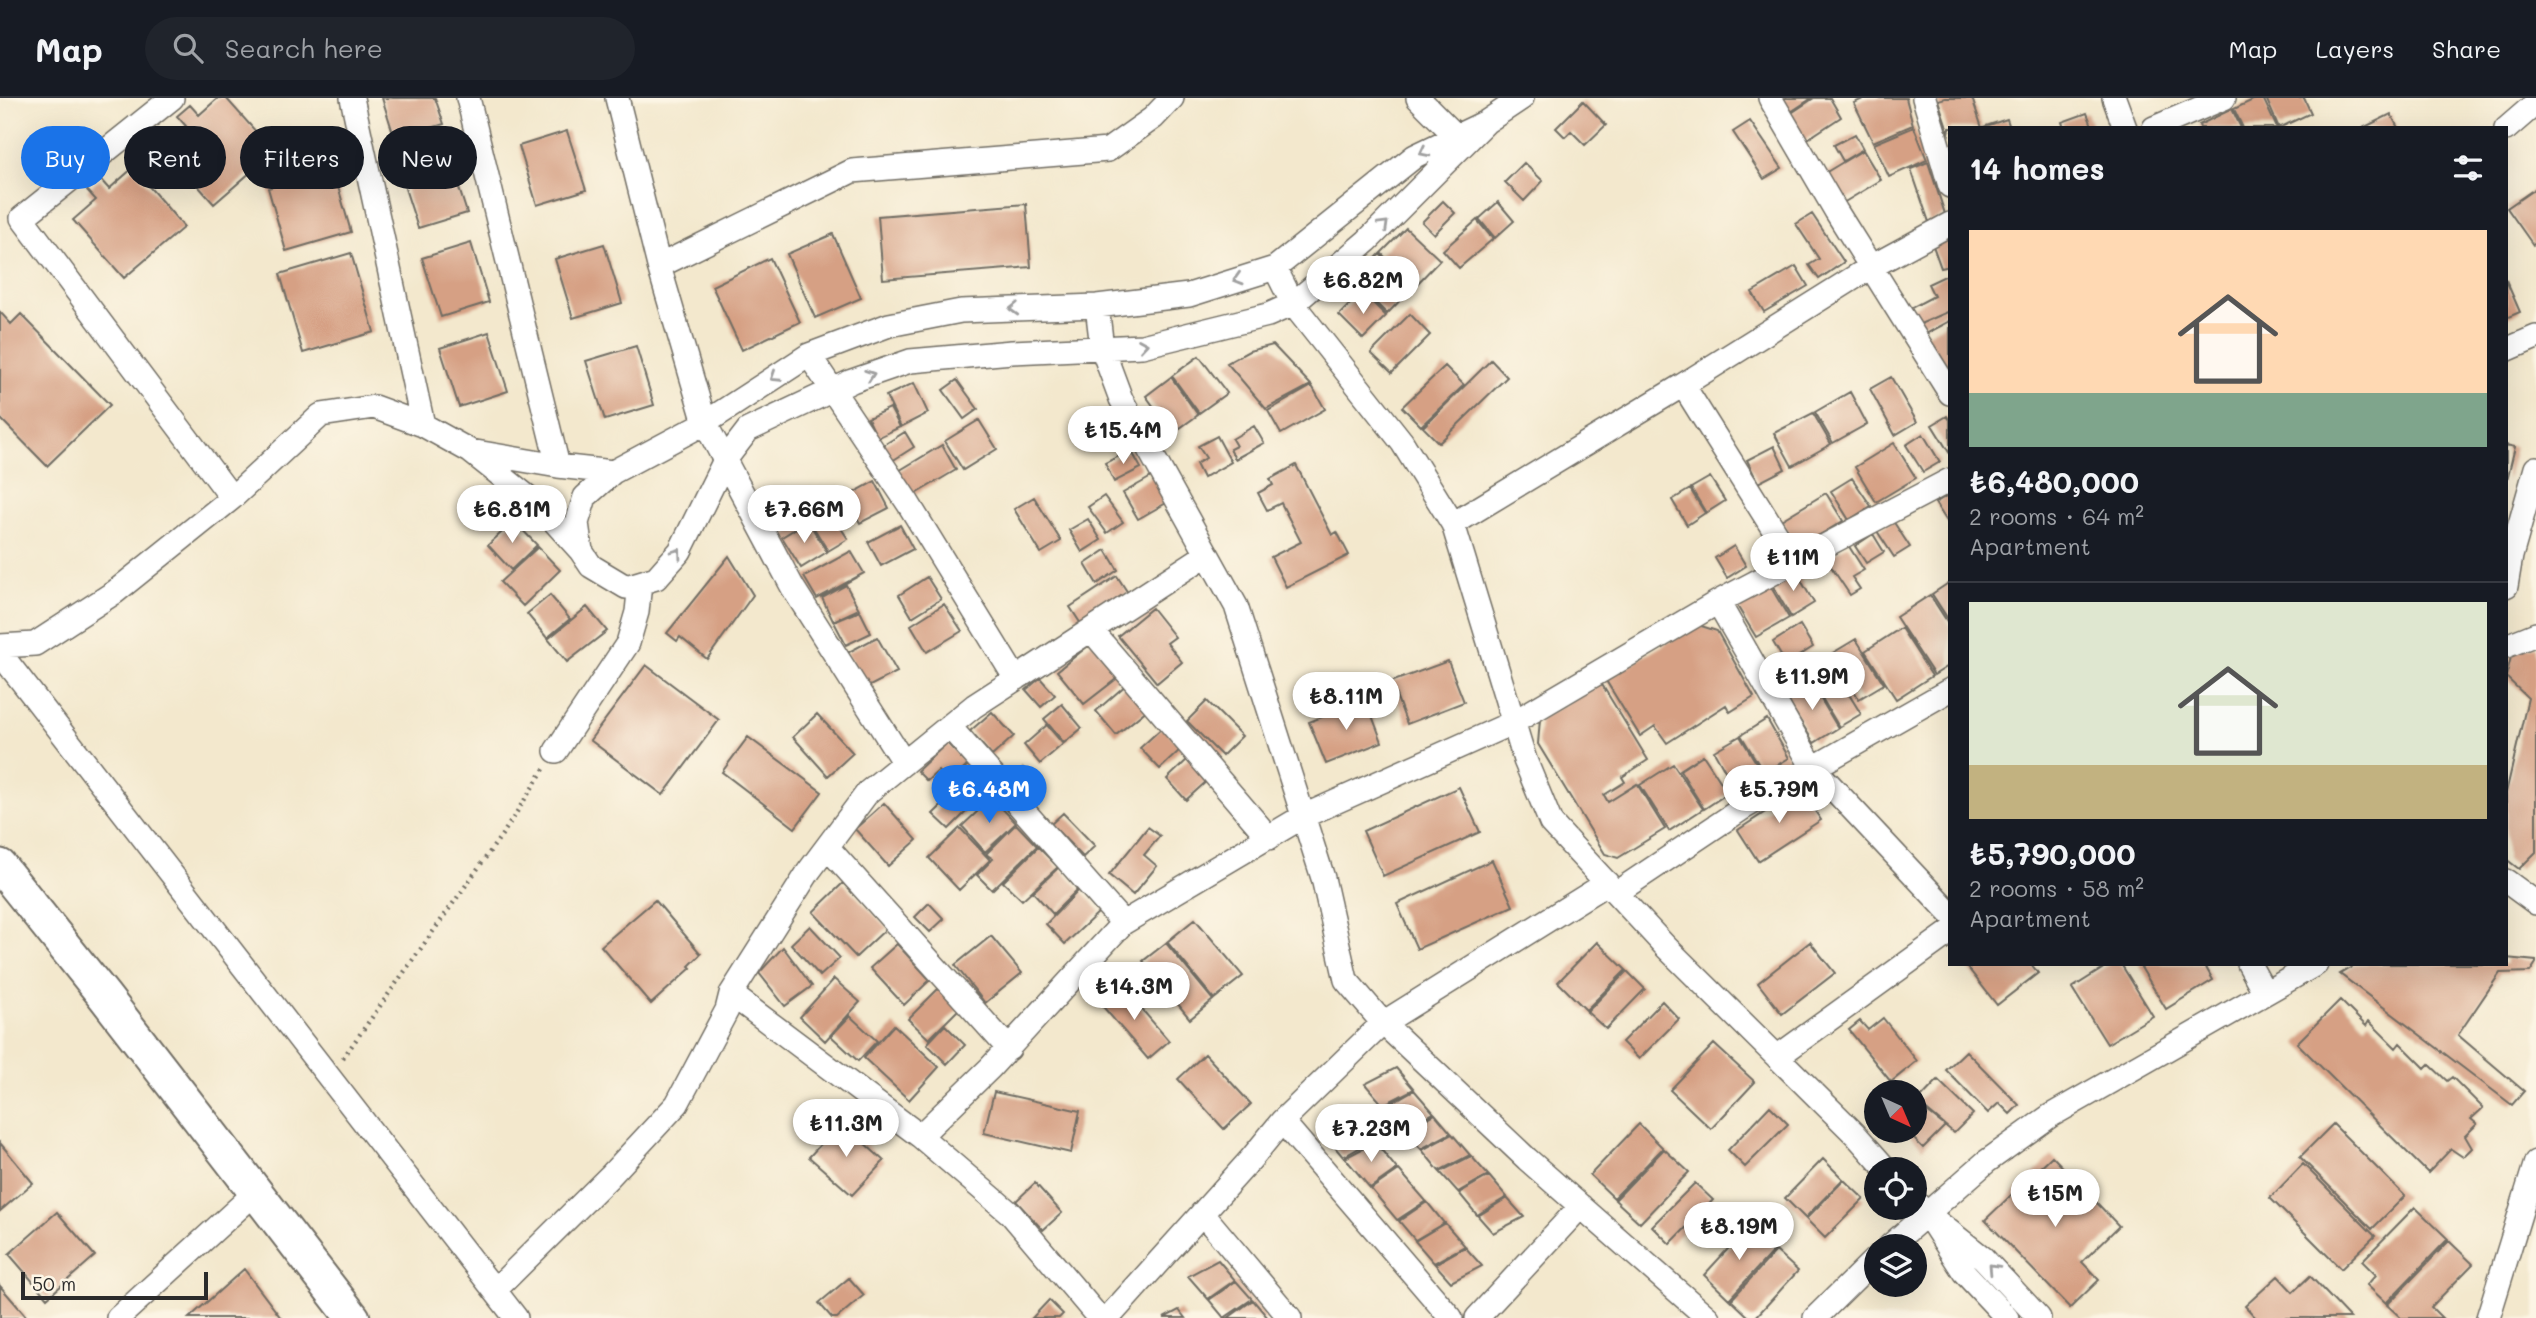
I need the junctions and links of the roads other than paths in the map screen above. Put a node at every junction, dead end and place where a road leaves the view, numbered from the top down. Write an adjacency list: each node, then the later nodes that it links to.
1 (172, 98): 40 (street)
2 (352, 98): 33 (street)
3 (468, 98): 36 (street)
4 (617, 98): 20 (street)
5 (1172, 98): 20 (street)
6 (1418, 98): 17 (street)
7 (1522, 98): 13 (street)
8 (1770, 98): 21 (street)
9 (1924, 98): 18 (street)
10 (2114, 98): 14 (street)
11 (2224, 98): 15 (street)
12 (2536, 103): 16 (street)
13 (1486, 122): 17 (street); 23 (street, one-way to 13)
14 (2124, 126)
15 (2159, 126)
16 (2508, 127)
17 (1457, 137): 22 (street, one-way to 22)
18 (1948, 179)
19 (1948, 225): 21 (street)
20 (660, 266): 32 (street)
21 (1871, 267): 29 (street); 30 (street)
22 (1275, 268): 23 (street); 24 (street, one-way to 24)
23 (1293, 304): 26 (street, one-way to 23); 41 (street)
24 (1097, 306): 26 (street); 28 (street, one-way to 28)
25 (2536, 337): 27 (street)
26 (1102, 348): 31 (street, one-way to 26); 43 (street)
27 (2508, 349)
28 (809, 355): 31 (street); 32 (street, one-way to 32)
29 (1683, 386): 41 (street); 44 (street)
30 (1948, 390)
31 (834, 391): 35 (street); 53 (street)
32 (705, 424): 35 (street); 38 (street)
33 (423, 425): 34 (street); 40 (street)
34 (470, 451): 36 (street); 42 (street)
35 (725, 460): 46 (street, one-way to 35); 58 (street)
36 (558, 466): 38 (street)
37 (2536, 468): 45 (street)
38 (613, 472): 42 (street)
39 (1948, 481): 44 (street)
40 (232, 498): 51 (street)
41 (1453, 523): 55 (street)
42 (582, 551): 46 (street)
43 (1206, 555): 48 (street); 60 (street)
44 (1794, 562): 47 (street)
45 (2508, 574)
46 (640, 583): 57 (street)
47 (1718, 602): 55 (street); 59 (street)
48 (1091, 630): 53 (street); 61 (street)
49 (2536, 634): 50 (street)
50 (2508, 645)
51 (0, 646)
52 (0, 653): 90 (street)
53 (1016, 679): 56 (street)
54 (1948, 691): 59 (street)
55 (1514, 722): 60 (street); 65 (street)
56 (949, 726): 58 (street); 68 (street)
57 (556, 751)
58 (904, 762): 62 (street)
59 (1812, 766): 65 (street); 67 (street)
60 (1304, 816): 61 (street); 74 (street)
61 (1269, 838): 68 (street)
62 (827, 848): 73 (street); 75 (street)
63 (0, 866): 81 (main road)
64 (2508, 883): 66 (street)
65 (1611, 888): 74 (street); 76 (street)
66 (2536, 904)
67 (1948, 911)
68 (1123, 923): 75 (street)
69 (1948, 933): 76 (street)
70 (2250, 966): 72 (street)
71 (2312, 966): 72 (street)
72 (2265, 993): 82 (street)
73 (731, 994): 78 (street); 90 (street)
74 (1383, 1023): 77 (street); 83 (street)
75 (1009, 1049): 78 (street)
76 (1777, 1057): 79 (street)
77 (1282, 1121): 84 (street); 97 (street)
78 (919, 1136): 94 (street)
79 (1875, 1157)
80 (2536, 1162): 103 (street)
81 (256, 1192): 91 (street); 92 (main road)
82 (1927, 1202)
83 (1581, 1206): 98 (street); 99 (street)
84 (1202, 1213): 95 (street); 96 (street)
85 (1927, 1213): 102 (street, one-way to 85)
86 (1927, 1217): 101 (street)
87 (1910, 1220): 88 (street)
88 (1899, 1234)
89 (1864, 1270): 100 (street)
90 (495, 1290): 93 (street)
91 (118, 1318)
92 (353, 1318)
93 (516, 1318)
94 (1099, 1318)
95 (1108, 1318)
96 (1290, 1318)
97 (1451, 1318)
98 (1477, 1318)
99 (1708, 1318)
100 (1815, 1318)
101 (2007, 1318)
102 (2039, 1318)
103 (2488, 1318)

